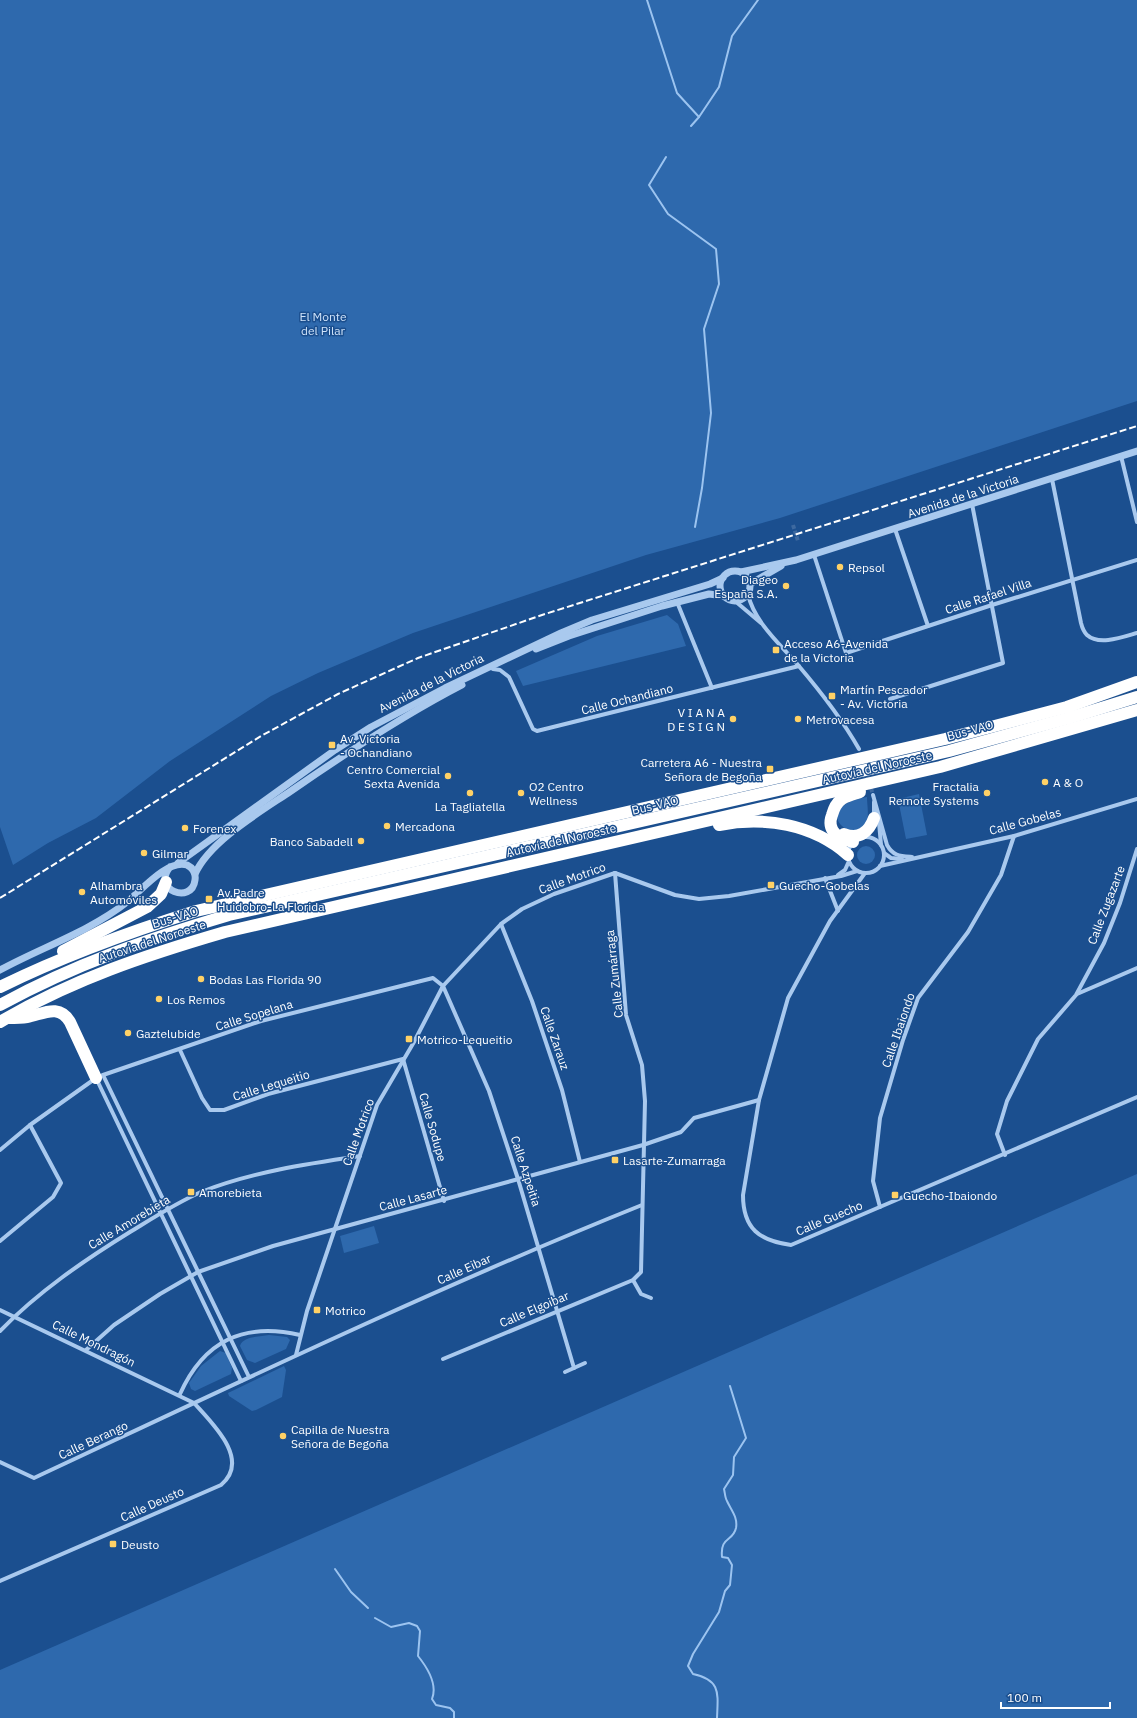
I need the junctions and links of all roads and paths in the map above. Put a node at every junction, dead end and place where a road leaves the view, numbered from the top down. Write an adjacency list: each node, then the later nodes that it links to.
1 (1137, 451): 2 (street, Avenida de la Victoria)
2 (1121, 456): 3 (street, Avenida de la Victoria); 5 (street)
3 (1052, 479): 4 (street, Avenida de la Victoria); 12 (street)
4 (972, 504): 6 (street, Avenida de la Victoria); 18 (street)
5 (1137, 522)
6 (895, 529): 7 (street, Avenida de la Victoria); 20 (street)
7 (814, 555): 8 (street, Avenida de la Victoria); 20 (street, Calle Rafael Villa)
8 (796, 560): 10 (street, Avenida de la Victoria); 13 (street, Avenida de la Victoria)
9 (1137, 560): 12 (street, Calle Rafael Villa)
10 (741, 572): 11 (street); 13 (street)
11 (723, 578): 15 (street); 44 (street, Avenida de la Victoria)
12 (1072, 580): 18 (street, Calle Rafael Villa); 21 (street)
13 (750, 584): 14 (street)
14 (748, 594): 16 (street); 19 (street)
15 (725, 596): 16 (street); 17 (street, Avenida de la Victoria)
16 (735, 601): 19 (street)
17 (677, 602): 23 (street, Avenida de la Victoria); 25 (street)
18 (992, 605): 20 (street, Calle Rafael Villa); 27 (street)
19 (765, 626): 22 (street)
20 (928, 626)
21 (1137, 633)
22 (799, 666): 25 (street, Calle Ochandiano); 29 (street)
23 (493, 670): 25 (street, Calle Ochandiano); 50 (street, Avenida de la Victoria)
24 (1137, 682): 59 (highway, Autovía del Noroeste)
25 (712, 688)
26 (1137, 697): 63 (highway, Bus-VAO)
27 (890, 699)
28 (1137, 710): 30 (highway, Autovía del Noroeste)
29 (859, 749)
30 (880, 782): 32 (highway); 34 (highway, Autovía del Noroeste)
31 (1137, 800): 35 (street, Calle Gobelas)
32 (832, 813): 33 (highway); 37 (highway)
33 (876, 815): 36 (street); 38 (street); 41 (street, Calle Gobelas)
34 (691, 824): 42 (highway); 64 (highway, Autovía del Noroeste)
35 (1014, 836): 41 (street, Calle Gobelas); 79 (street, Calle Ibaiondo)
36 (869, 837): 37 (street); 38 (street)
37 (854, 842): 42 (street)
38 (881, 845): 40 (street)
39 (1137, 849): 62 (street, Calle Zugazarte)
40 (884, 853): 43 (street); 45 (street)
41 (917, 857): 43 (street, Calle Gobelas)
42 (848, 858): 47 (street); 51 (street)
43 (904, 860): 45 (street, Calle Gobelas)
44 (178, 864): 46 (street); 50 (street)
45 (880, 866): 49 (street)
46 (170, 867): 53 (street); 54 (street)
47 (857, 871): 49 (street); 51 (street)
48 (615, 873): 52 (street); 56 (street, Calle Motrico); 71 (street, Calle Zumárraga)
49 (865, 873): 55 (street, Calle Guecho)
50 (195, 874): 53 (street)
51 (832, 877): 52 (street)
52 (825, 878): 55 (street)
53 (166, 884): 54 (street); 59 (highway)
54 (140, 892): 58 (street)
55 (838, 911): 69 (street, Calle Guecho)
56 (500, 924): 60 (street, Calle Motrico); 75 (street, Calle Zarauz)
57 (1137, 968): 62 (street)
58 (0, 970)
59 (31, 972): 61 (highway, Autovía del Noroeste)
60 (442, 986): 65 (street, Calle Sopelana); 66 (street, Calle Motrico); 76 (street, Calle Azpeitia)
61 (0, 988)
62 (1076, 995): 73 (street, Calle Zugazarte)
63 (0, 1005)
64 (3, 1020): 67 (highway)
65 (180, 1050): 66 (street, Calle Lequeitio); 67 (street, Calle Sopelana)
66 (403, 1059): 74 (street, Calle Motrico); 77 (street, Calle Sodupe)
67 (100, 1076): 70 (street, Calle Sopelana); 80 (street); 81 (street)
68 (1137, 1097): 73 (street, Calle Guecho)
69 (759, 1100): 71 (street, Calle Lasarte); 79 (street, Calle Guecho)
70 (30, 1125): 72 (street, Calle Sopelana); 83 (street)
71 (643, 1145): 75 (street, Calle Lasarte); 78 (street, Calle Zumárraga)
72 (0, 1150)
73 (1005, 1155): 79 (street, Calle Guecho)
74 (360, 1156): 80 (street, Calle Amorebieta); 82 (street, Calle Motrico)
75 (580, 1162): 76 (street, Calle Lasarte)
76 (518, 1179): 77 (street, Calle Lasarte); 84 (street, Calle Azpeitia)
77 (444, 1200): 82 (street, Calle Lasarte)
78 (642, 1205): 84 (street, Calle Eibar); 87 (street, Calle Zumárraga)
79 (880, 1207)
80 (168, 1209): 81 (street, Calle Amorebieta); 85 (street)
81 (161, 1212): 86 (street); 91 (street, Calle Amorebieta)
82 (335, 1229): 85 (street, Calle Lasarte); 93 (street, Calle Motrico)
83 (0, 1241)
84 (539, 1247): 90 (street, Calle Azpeitia); 97 (street, Calle Eibar)
85 (198, 1272): 86 (street, Calle Lasarte); 94 (street)
86 (191, 1275): 95 (street); 96 (street, Calle Lasarte)
87 (633, 1280): 88 (street); 90 (street, Calle Elgoibar)
88 (651, 1298)
89 (0, 1310): 91 (street, Calle Mondragón)
90 (557, 1310): 98 (street, Calle Elgoibar); 100 (street, Calle Azpeitia)
91 (15, 1316): 92 (street, Calle Amorebieta); 96 (street, Calle Mondragón)
92 (0, 1331)
93 (300, 1335): 94 (street); 97 (street, Calle Motrico)
94 (231, 1339): 95 (street); 102 (street)
95 (223, 1342): 103 (street); 104 (street)
96 (86, 1350): 104 (street, Calle Mondragón)
97 (296, 1354): 102 (street, Calle Eibar)
98 (443, 1359)
99 (585, 1363): 100 (street)
100 (574, 1368): 101 (street)
101 (565, 1372)
102 (249, 1377): 103 (street, Calle Eibar)
103 (241, 1381): 105 (street, Calle Eibar)
104 (180, 1394): 105 (street, Calle Mondragón)
105 (194, 1403): 106 (street, Calle Berango); 107 (street, Calle Deusto)
106 (0, 1462)
107 (0, 1581)

